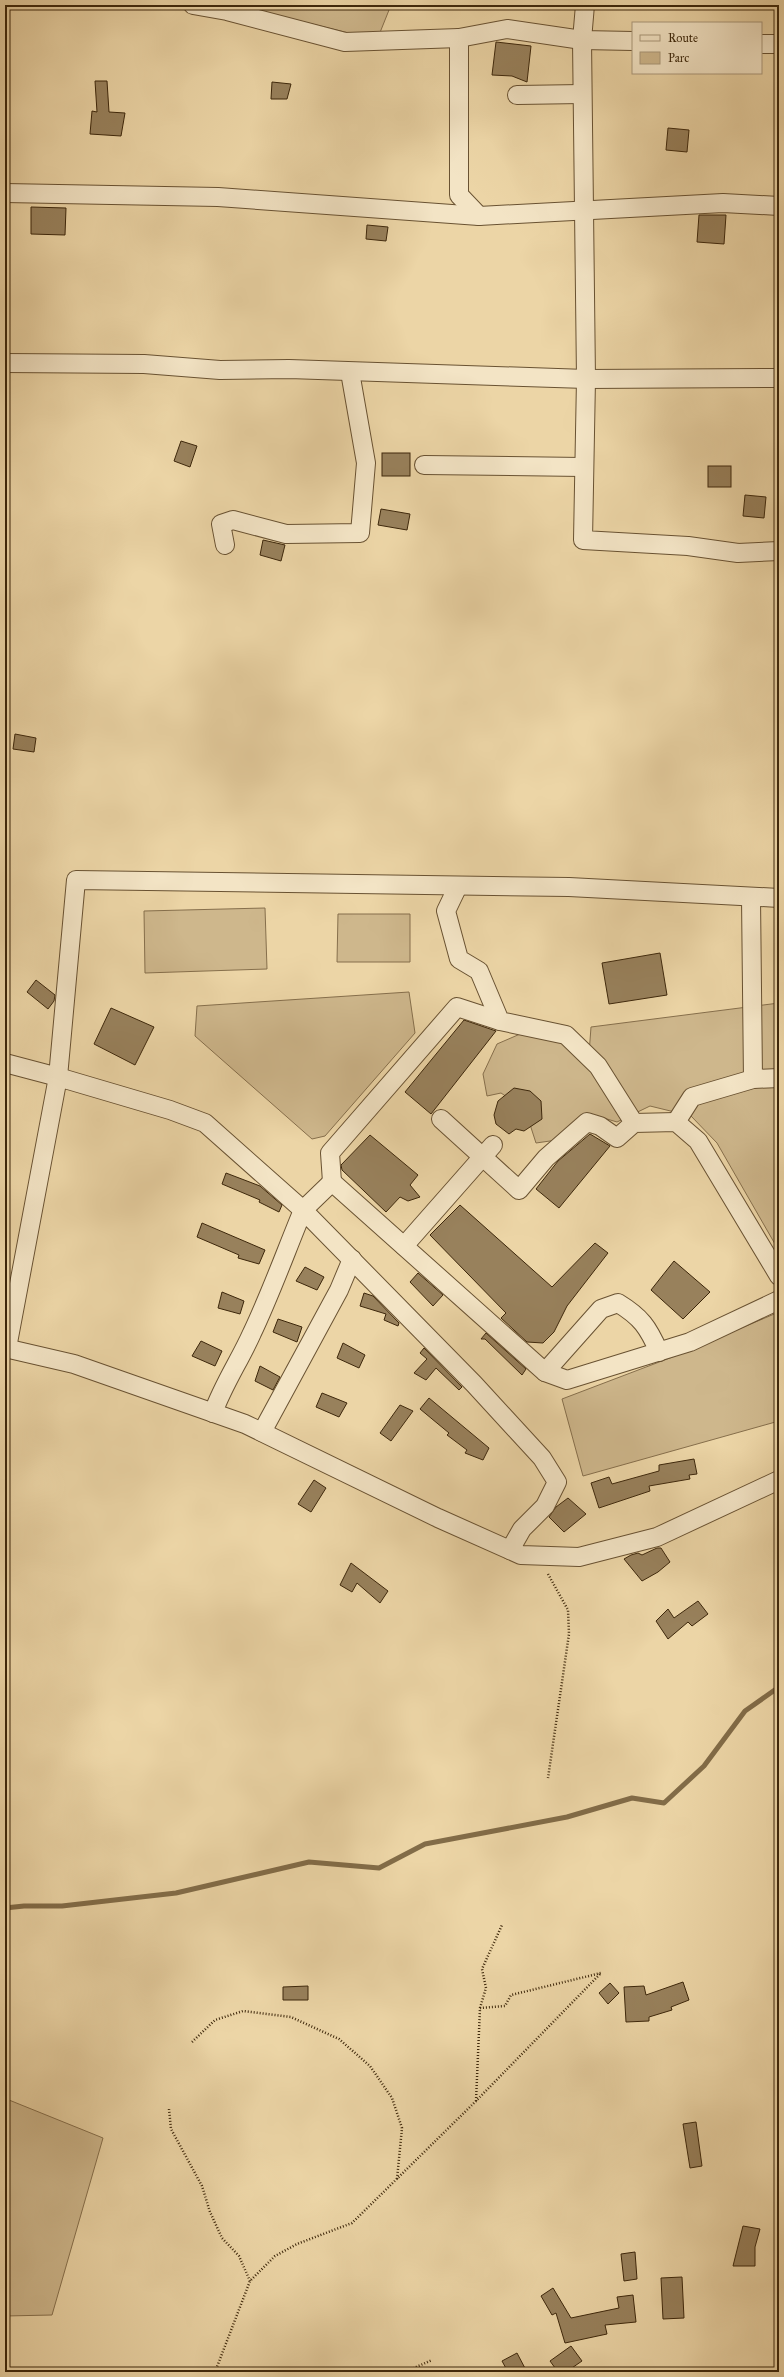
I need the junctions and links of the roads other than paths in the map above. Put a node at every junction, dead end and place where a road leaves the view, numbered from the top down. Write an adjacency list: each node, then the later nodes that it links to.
1 (194, 5): 3 (street)
2 (584, 5): 4 (street)
3 (459, 38): 4 (street); 13 (street)
4 (582, 40): 5 (street); 8 (street)
5 (632, 41)
6 (762, 44): 7 (street)
7 (779, 44)
8 (582, 94): 9 (street); 12 (street)
9 (517, 95)
10 (5, 193): 13 (street)
11 (779, 206): 12 (street)
12 (584, 210): 13 (street); 17 (street)
13 (479, 216)
14 (5, 363): 15 (street)
15 (350, 372): 17 (street); 20 (street)
16 (779, 378): 17 (street)
17 (586, 379): 19 (street)
18 (424, 465): 19 (street)
19 (583, 467): 21 (street)
20 (226, 545)
21 (779, 551)
22 (458, 886): 23 (street); 25 (street); 27 (street)
23 (751, 898): 24 (street); 29 (street)
24 (779, 898)
25 (500, 1021): 32 (street); 34 (street)
26 (5, 1063): 27 (street)
27 (58, 1077): 35 (street); 40 (street)
28 (779, 1078): 29 (street)
29 (753, 1079): 31 (street)
30 (441, 1119): 33 (street)
31 (676, 1122): 32 (street); 38 (street)
32 (634, 1123): 33 (street)
33 (488, 1151): 36 (street)
34 (332, 1182): 35 (street); 36 (street)
35 (303, 1210): 37 (street); 43 (street)
36 (404, 1246): 42 (street)
37 (352, 1259): 44 (street); 46 (street)
38 (779, 1276)
39 (779, 1300): 41 (street)
40 (6, 1348): 43 (street)
41 (659, 1352): 42 (street); 42 (street)
42 (545, 1372)
43 (213, 1412): 44 (street)
44 (262, 1432): 46 (street)
45 (779, 1480): 46 (street)
46 (510, 1550)

